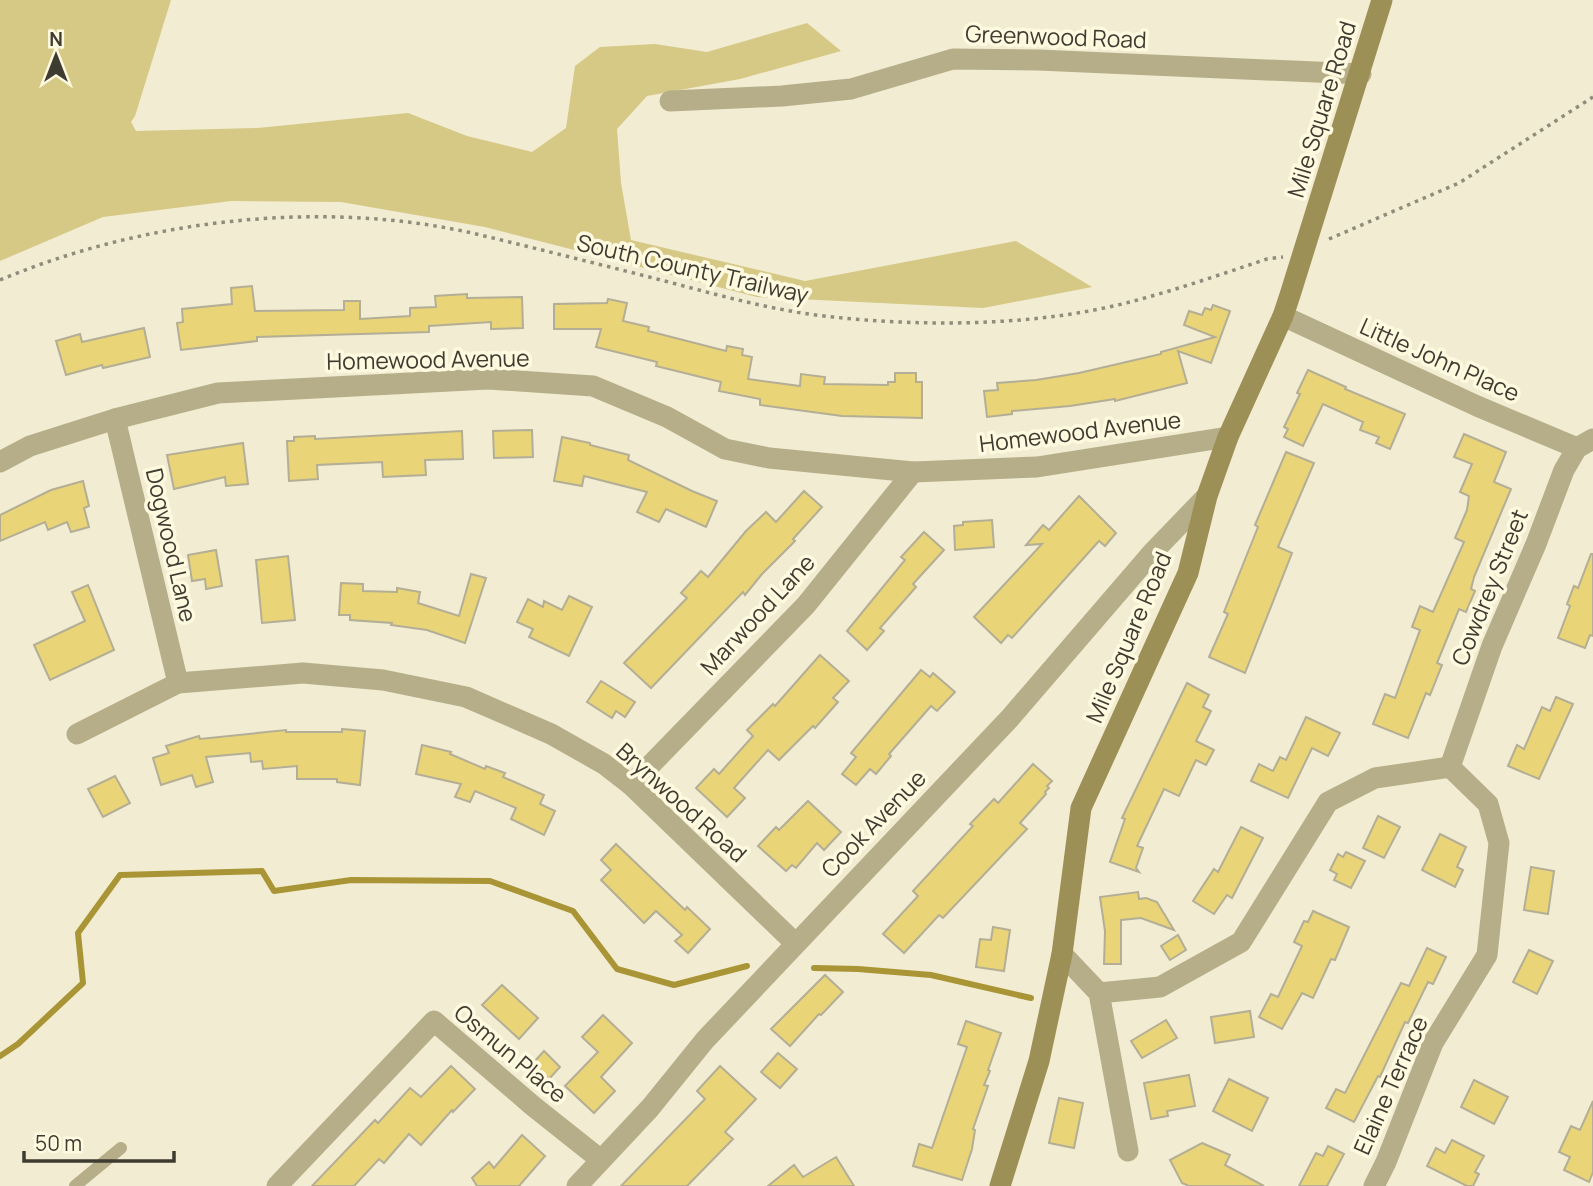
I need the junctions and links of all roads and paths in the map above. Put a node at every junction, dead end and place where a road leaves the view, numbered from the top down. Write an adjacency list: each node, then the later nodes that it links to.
1 (1382, 0): 2 (street, Mile Square Road)
2 (1361, 74): 4 (street, Greenwood Road); 5 (street, Mile Square Road)
3 (1593, 97): 5 (path, South County Trailway)
4 (670, 101)
5 (1304, 249): 6 (path, South County Trailway); 7 (street, Mile Square Road)
6 (0, 280)
7 (1283, 316): 9 (street, Mile Square Road); 10 (street, Little John Place)
8 (115, 419): 11 (street, Homewood Avenue); 12 (street, Homewood Avenue); 14 (street, Dogwood Lane)
9 (1228, 438): 12 (street, Homewood Avenue); 13 (street, Mile Square Road)
10 (1585, 443): 16 (street, Cowdrey Street)
11 (0, 462)
12 (913, 472): 17 (street, Marwood Lane)
13 (1207, 496): 18 (street, Cook Avenue); 19 (street, Mile Square Road)
14 (178, 683): 15 (street, Brynwood Road); 17 (street, Brynwood Road)
15 (78, 734)
16 (1450, 766): 20 (street); 28 (street, Elaine Terrace)
17 (631, 785): 18 (street, Brynwood Road)
18 (795, 943): 23 (street, Cook Avenue)
19 (1062, 954): 20 (street); 27 (street, Mile Square Road)
20 (1099, 993): 22 (street)
21 (121, 1148): 24 (lane)
22 (1128, 1151)
23 (601, 1160): 25 (street, Osmun Place); 26 (street, Cook Avenue)
24 (75, 1186)
25 (277, 1186)
26 (577, 1186)
27 (1000, 1186)
28 (1374, 1186)

